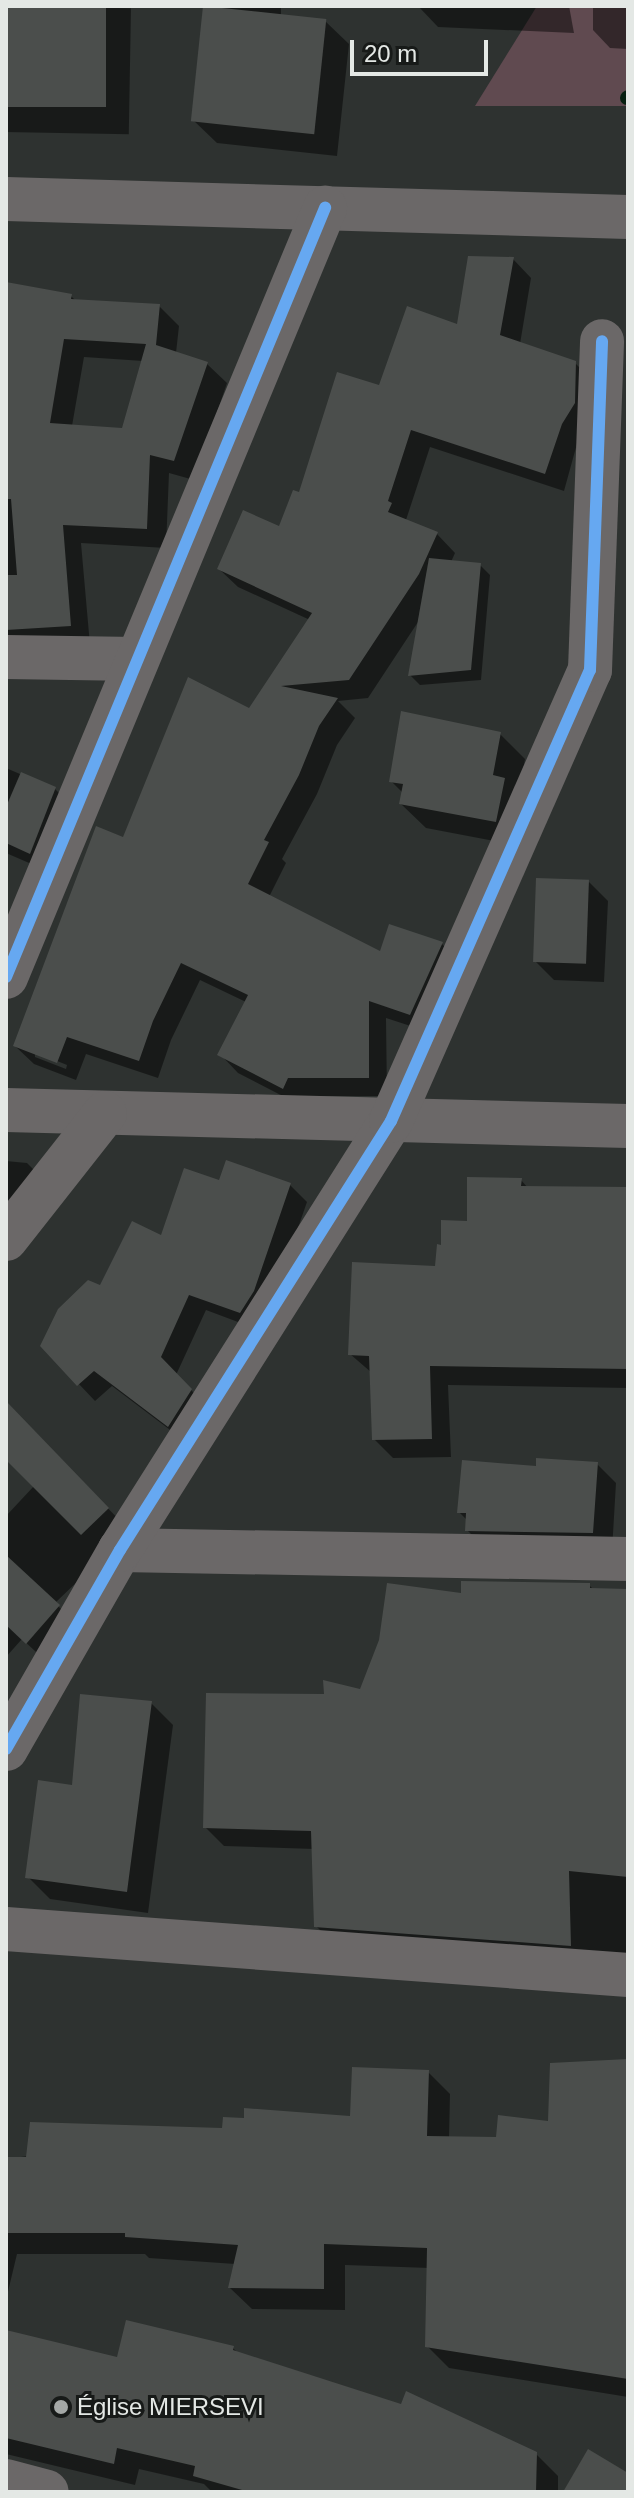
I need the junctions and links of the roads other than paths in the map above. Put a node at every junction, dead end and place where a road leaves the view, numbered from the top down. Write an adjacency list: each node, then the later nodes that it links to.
1 (6, 199): 2 (street)
2 (325, 208): 3 (street); 6 (street)
3 (628, 217)
4 (602, 341): 7 (street)
5 (6, 657): 6 (street)
6 (136, 659): 8 (street)
7 (609, 670): 11 (street)
8 (6, 977)
9 (6, 1110): 10 (street)
10 (105, 1113): 11 (street); 13 (street)
11 (391, 1121): 12 (street); 14 (street)
12 (628, 1126)
13 (6, 1239)
14 (120, 1550): 15 (street); 16 (street)
15 (628, 1559)
16 (6, 1749)
17 (6, 1929): 18 (street)
18 (628, 1975)
19 (6, 2481): 20 (street)
20 (47, 2492)

